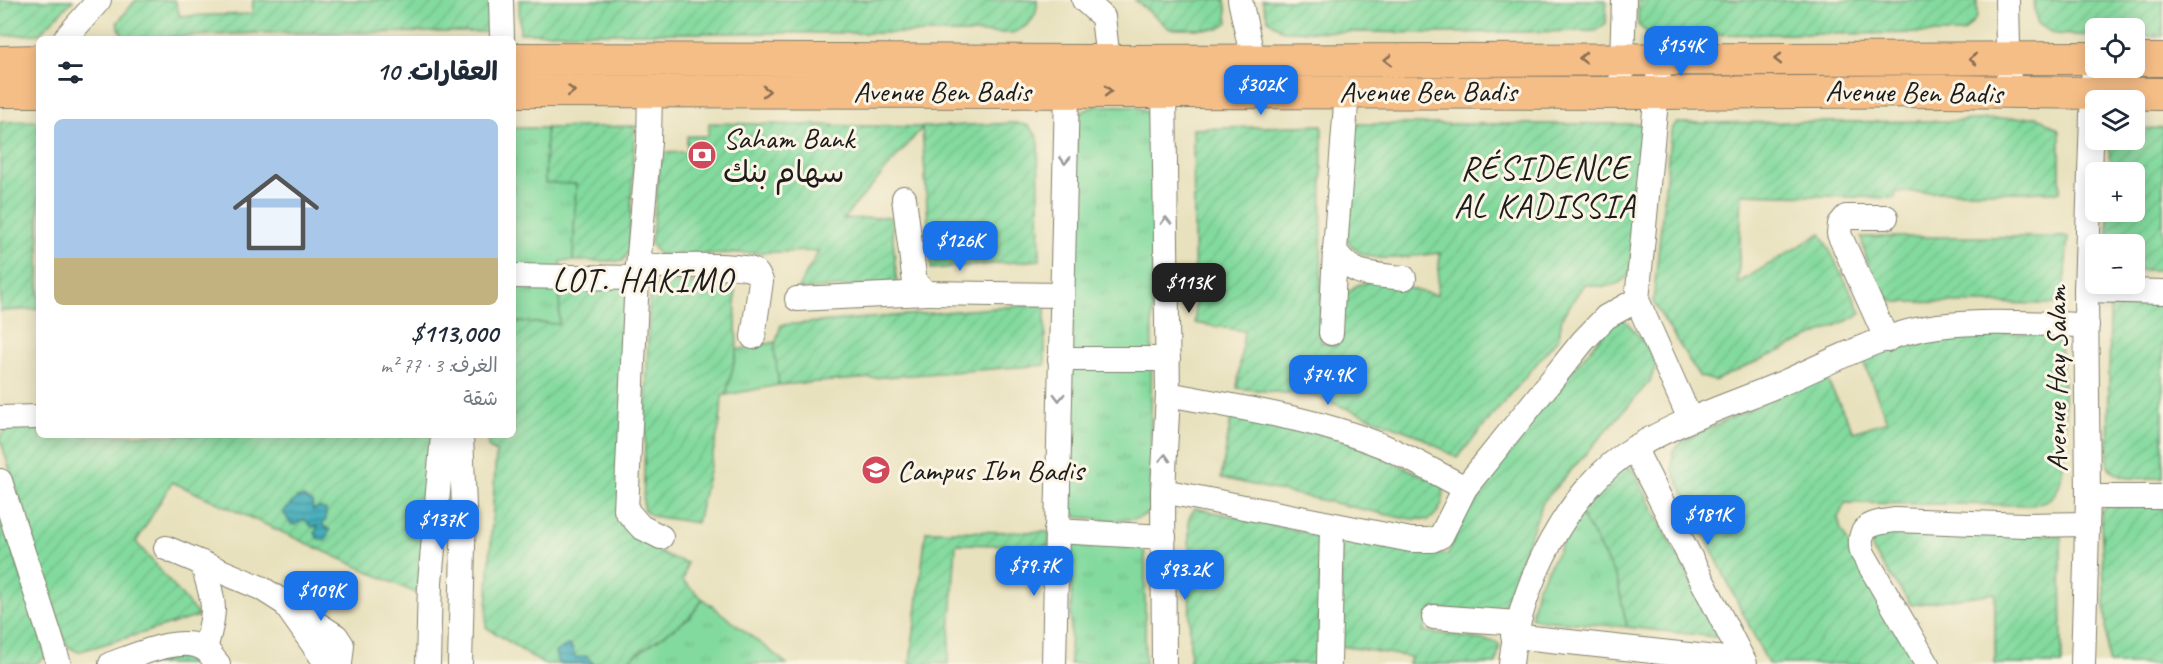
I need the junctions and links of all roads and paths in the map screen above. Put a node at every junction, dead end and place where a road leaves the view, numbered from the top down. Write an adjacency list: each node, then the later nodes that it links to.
1 (501, 0): 9 (street)
2 (1084, 0): 21 (street)
3 (1240, 0): 16 (street)
4 (1624, 0): 10 (street)
5 (2007, 0): 11 (street)
6 (95, 4): 7 (street); 8 (street)
7 (68, 36)
8 (91, 36)
9 (501, 36)
10 (1623, 58): 14 (main road, Avenue Ben Badis); 16 (main road, Avenue Ben Badis, one-way to 16); 30 (street)
11 (2008, 58): 12 (main road, Avenue Ben Badis); 14 (main road, Avenue Ben Badis, one-way to 14); 32 (street)
12 (2085, 58)
13 (516, 59): 20 (main road, Avenue Ben Badis)
14 (1660, 59): 31 (street)
15 (1146, 60): 16 (main road, Avenue Ben Badis); 21 (main road, Avenue Ben Badis); 23 (street)
16 (1253, 60)
17 (2145, 60): 18 (main road)
18 (2163, 60)
19 (36, 61): 22 (main road)
20 (1074, 61): 21 (main road, Avenue Ben Badis); 28 (street)
21 (1108, 61)
22 (0, 62)
23 (1164, 90): 28 (main road, Avenue Ben Badis, one-way to 23); 29 (main road, Avenue Ben Badis); 56 (street, one-way to 23)
24 (0, 91): 25 (main road)
25 (36, 91)
26 (516, 91): 27 (main road, Avenue Ben Badis, one-way to 27)
27 (650, 91): 28 (main road, Avenue Ben Badis, one-way to 28); 41 (street)
28 (1067, 91): 48 (street, one-way to 48)
29 (1347, 91): 30 (main road, Avenue Ben Badis); 40 (street)
30 (1621, 91): 31 (main road, Avenue Ben Badis)
31 (1659, 93): 32 (main road, Avenue Ben Badis); 50 (street)
32 (2009, 93): 33 (main road, Avenue Ben Badis)
33 (2085, 94)
34 (2145, 94): 35 (main road, Avenue Ben Badis)
35 (2163, 94)
36 (2092, 150): 39 (street, Avenue Hay Salam)
37 (904, 198): 46 (street)
38 (1886, 217): 54 (street)
39 (2089, 234)
40 (1335, 250): 43 (street); 52 (street)
41 (638, 272): 42 (street); 53 (street); 74 (street)
42 (516, 276)
43 (1404, 278)
44 (2145, 292): 45 (street)
45 (2163, 292)
46 (927, 293): 48 (street); 49 (street)
47 (2086, 294): 51 (street, Avenue Hay Salam)
48 (1061, 295): 55 (street)
49 (796, 299)
50 (1637, 300): 60 (street); 65 (street)
51 (2087, 325): 54 (street); 67 (street, Avenue Hay Salam)
52 (1331, 333)
53 (753, 337)
54 (1887, 340): 60 (street)
55 (1060, 359): 56 (street); 73 (street, one-way to 73)
56 (1168, 359): 57 (street)
57 (1168, 394): 65 (street); 66 (street, one-way to 57)
58 (36, 417): 59 (street)
59 (0, 418)
60 (1690, 419): 63 (street)
61 (443, 438): 69 (street)
62 (461, 438): 70 (street)
63 (1634, 448): 82 (street); 84 (street)
64 (0, 481): 85 (street)
65 (1465, 488): 72 (street)
66 (1163, 491): 72 (street); 75 (street)
67 (2088, 497): 68 (street); 71 (street, Avenue Hay Salam)
68 (2163, 497)
69 (436, 505): 70 (street); 79 (street)
70 (464, 507): 78 (street)
71 (2086, 524): 95 (street); 96 (street, Avenue Hay Salam)
72 (1332, 525): 93 (street)
73 (1056, 531): 75 (street); 91 (street)
74 (662, 537)
75 (1164, 537): 92 (street)
76 (166, 548): 77 (street)
77 (202, 563): 80 (street); 83 (street)
78 (463, 580): 79 (street); 90 (street)
79 (430, 582): 89 (street)
80 (284, 603): 87 (street); 88 (street)
81 (1434, 617): 82 (street)
82 (1516, 630): 84 (street); 94 (street)
83 (212, 657): 86 (street)
84 (1744, 663)
85 (59, 664)
86 (111, 664)
87 (327, 664)
88 (339, 664)
89 (428, 664)
90 (460, 664)
91 (1053, 664)
92 (1164, 664)
93 (1329, 664)
94 (1511, 664)
95 (1926, 664)
96 (2084, 664)

